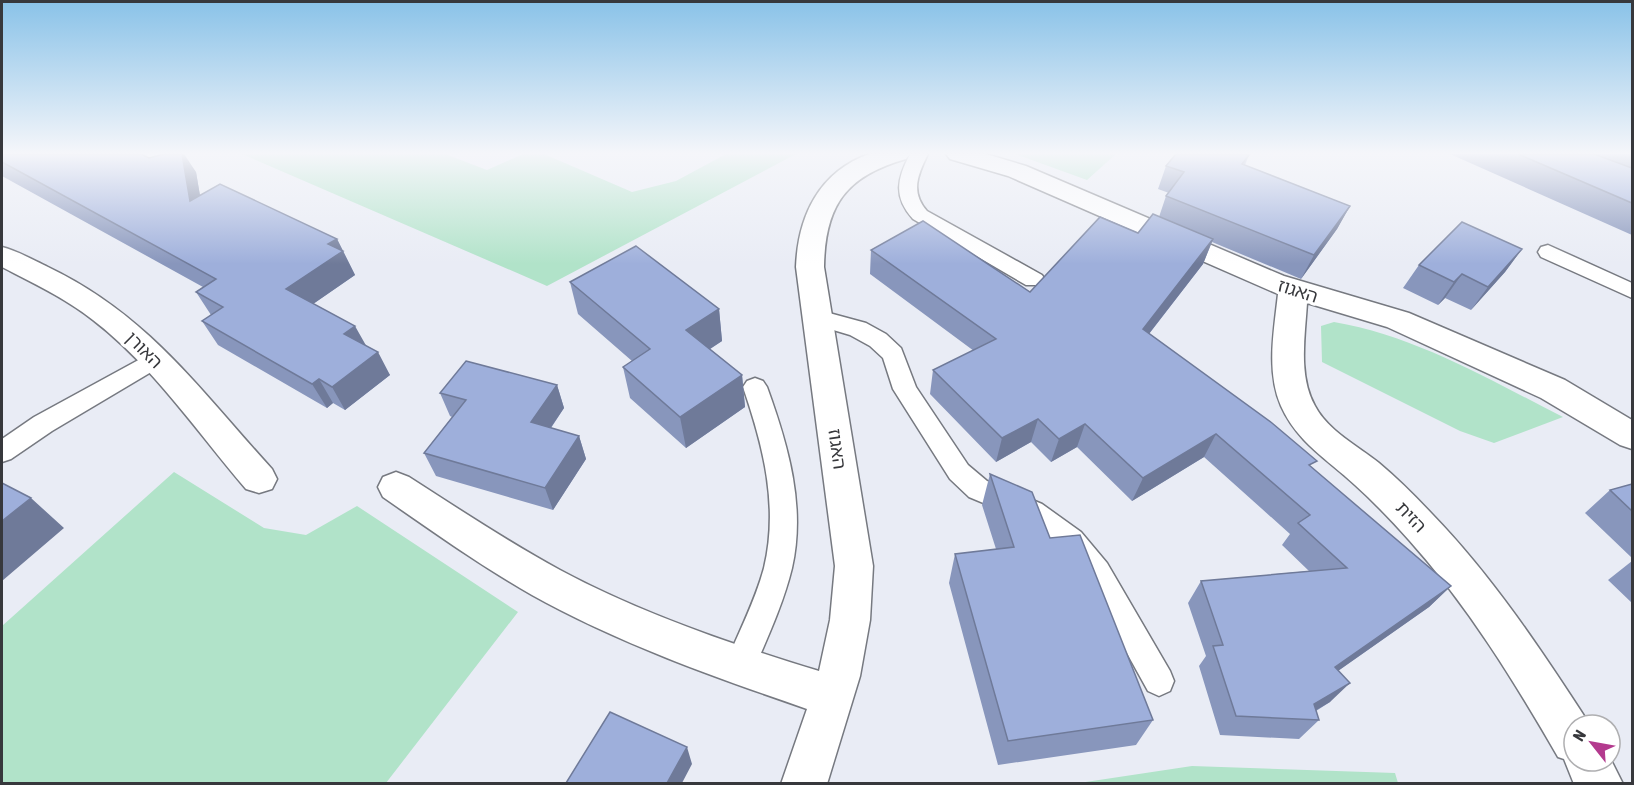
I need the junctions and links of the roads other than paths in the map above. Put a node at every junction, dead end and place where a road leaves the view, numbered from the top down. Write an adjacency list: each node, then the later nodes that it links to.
1 (832, 191): 9 (street, האגוז)
2 (904, 191): 6 (lane)
3 (1061, 191): 7 (street, האגוז)
4 (1548, 252): 8 (lane)
5 (2, 256): 10 (street, האורן)
6 (1034, 280)
7 (1293, 290): 12 (street, האגוז); 19 (street, הזית)
8 (1632, 291)
9 (818, 318): 17 (lane); 18 (street, האגוז)
10 (155, 359): 13 (lane); 14 (street, האורן)
11 (755, 387): 16 (lane)
12 (1632, 436)
13 (2, 452)
14 (259, 479)
15 (396, 487): 16 (street)
16 (740, 666): 18 (street)
17 (1159, 681)
18 (834, 697): 20 (street, האגוז)
19 (1562, 721)
20 (815, 776)

